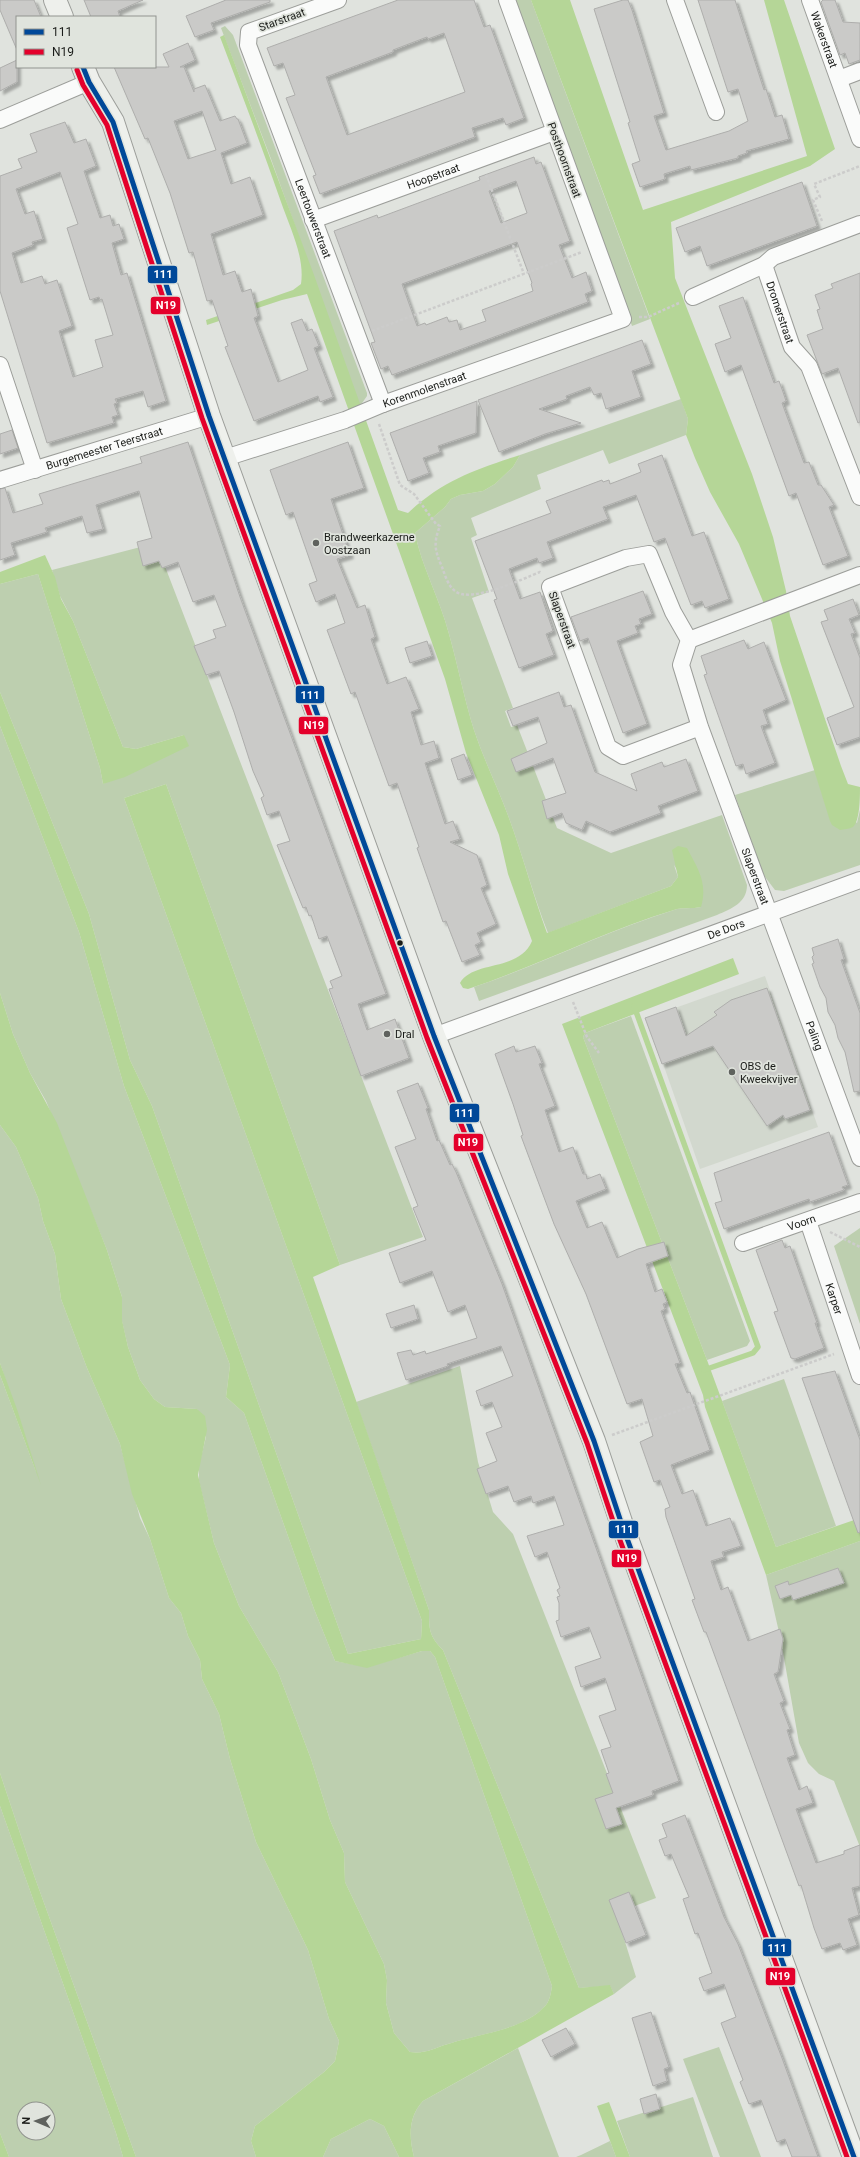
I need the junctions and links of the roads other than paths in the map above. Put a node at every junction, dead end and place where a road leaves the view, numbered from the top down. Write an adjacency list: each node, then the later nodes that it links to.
1 (55, 0): 6 (street)
2 (338, 0): 7 (street, Starstraat)
3 (507, 0): 13 (street, Posthoornstraat)
4 (675, 0): 11 (street)
5 (810, 0): 10 (street, Wakerstraat)
6 (62, 16)
7 (249, 32): 15 (street, Leertouwerstraat)
8 (860, 71): 10 (street, Wakerstraat)
9 (86, 75): 12 (street); 22 (street)
10 (839, 79): 14 (street, Wakerstraat)
11 (716, 112)
12 (0, 120)
13 (554, 132): 15 (street, Hoopstraat); 19 (street, Posthoornstraat)
14 (860, 139)
15 (313, 220): 21 (street, Leertouwerstraat)
16 (860, 224): 17 (street)
17 (764, 265): 18 (street); 26 (street, Dromerstraat)
18 (693, 297)
19 (622, 319): 21 (street, Korenmolenstraat)
20 (0, 366): 24 (street)
21 (375, 408): 23 (street, Korenmolenstraat)
22 (209, 416): 23 (street); 24 (street, Burgemeester Teerstraat)
23 (225, 458): 32 (street)
24 (35, 470): 25 (street, Burgemeester Teerstraat)
25 (0, 480)
26 (860, 497)
27 (860, 575): 28 (street)
28 (689, 640): 29 (street, Slaperstraat); 29 (street, Slaperstraat)
29 (700, 727): 31 (street, Slaperstraat)
30 (860, 880): 31 (street, De Dors)
31 (770, 913): 32 (street, De Dors); 33 (street, Paling)
32 (434, 1036): 38 (street)
33 (860, 1158)
34 (860, 1202): 35 (street, Voorn)
35 (808, 1221): 36 (street, Voorn); 37 (street, Karper)
36 (743, 1243)
37 (860, 1376)
38 (854, 2157)

